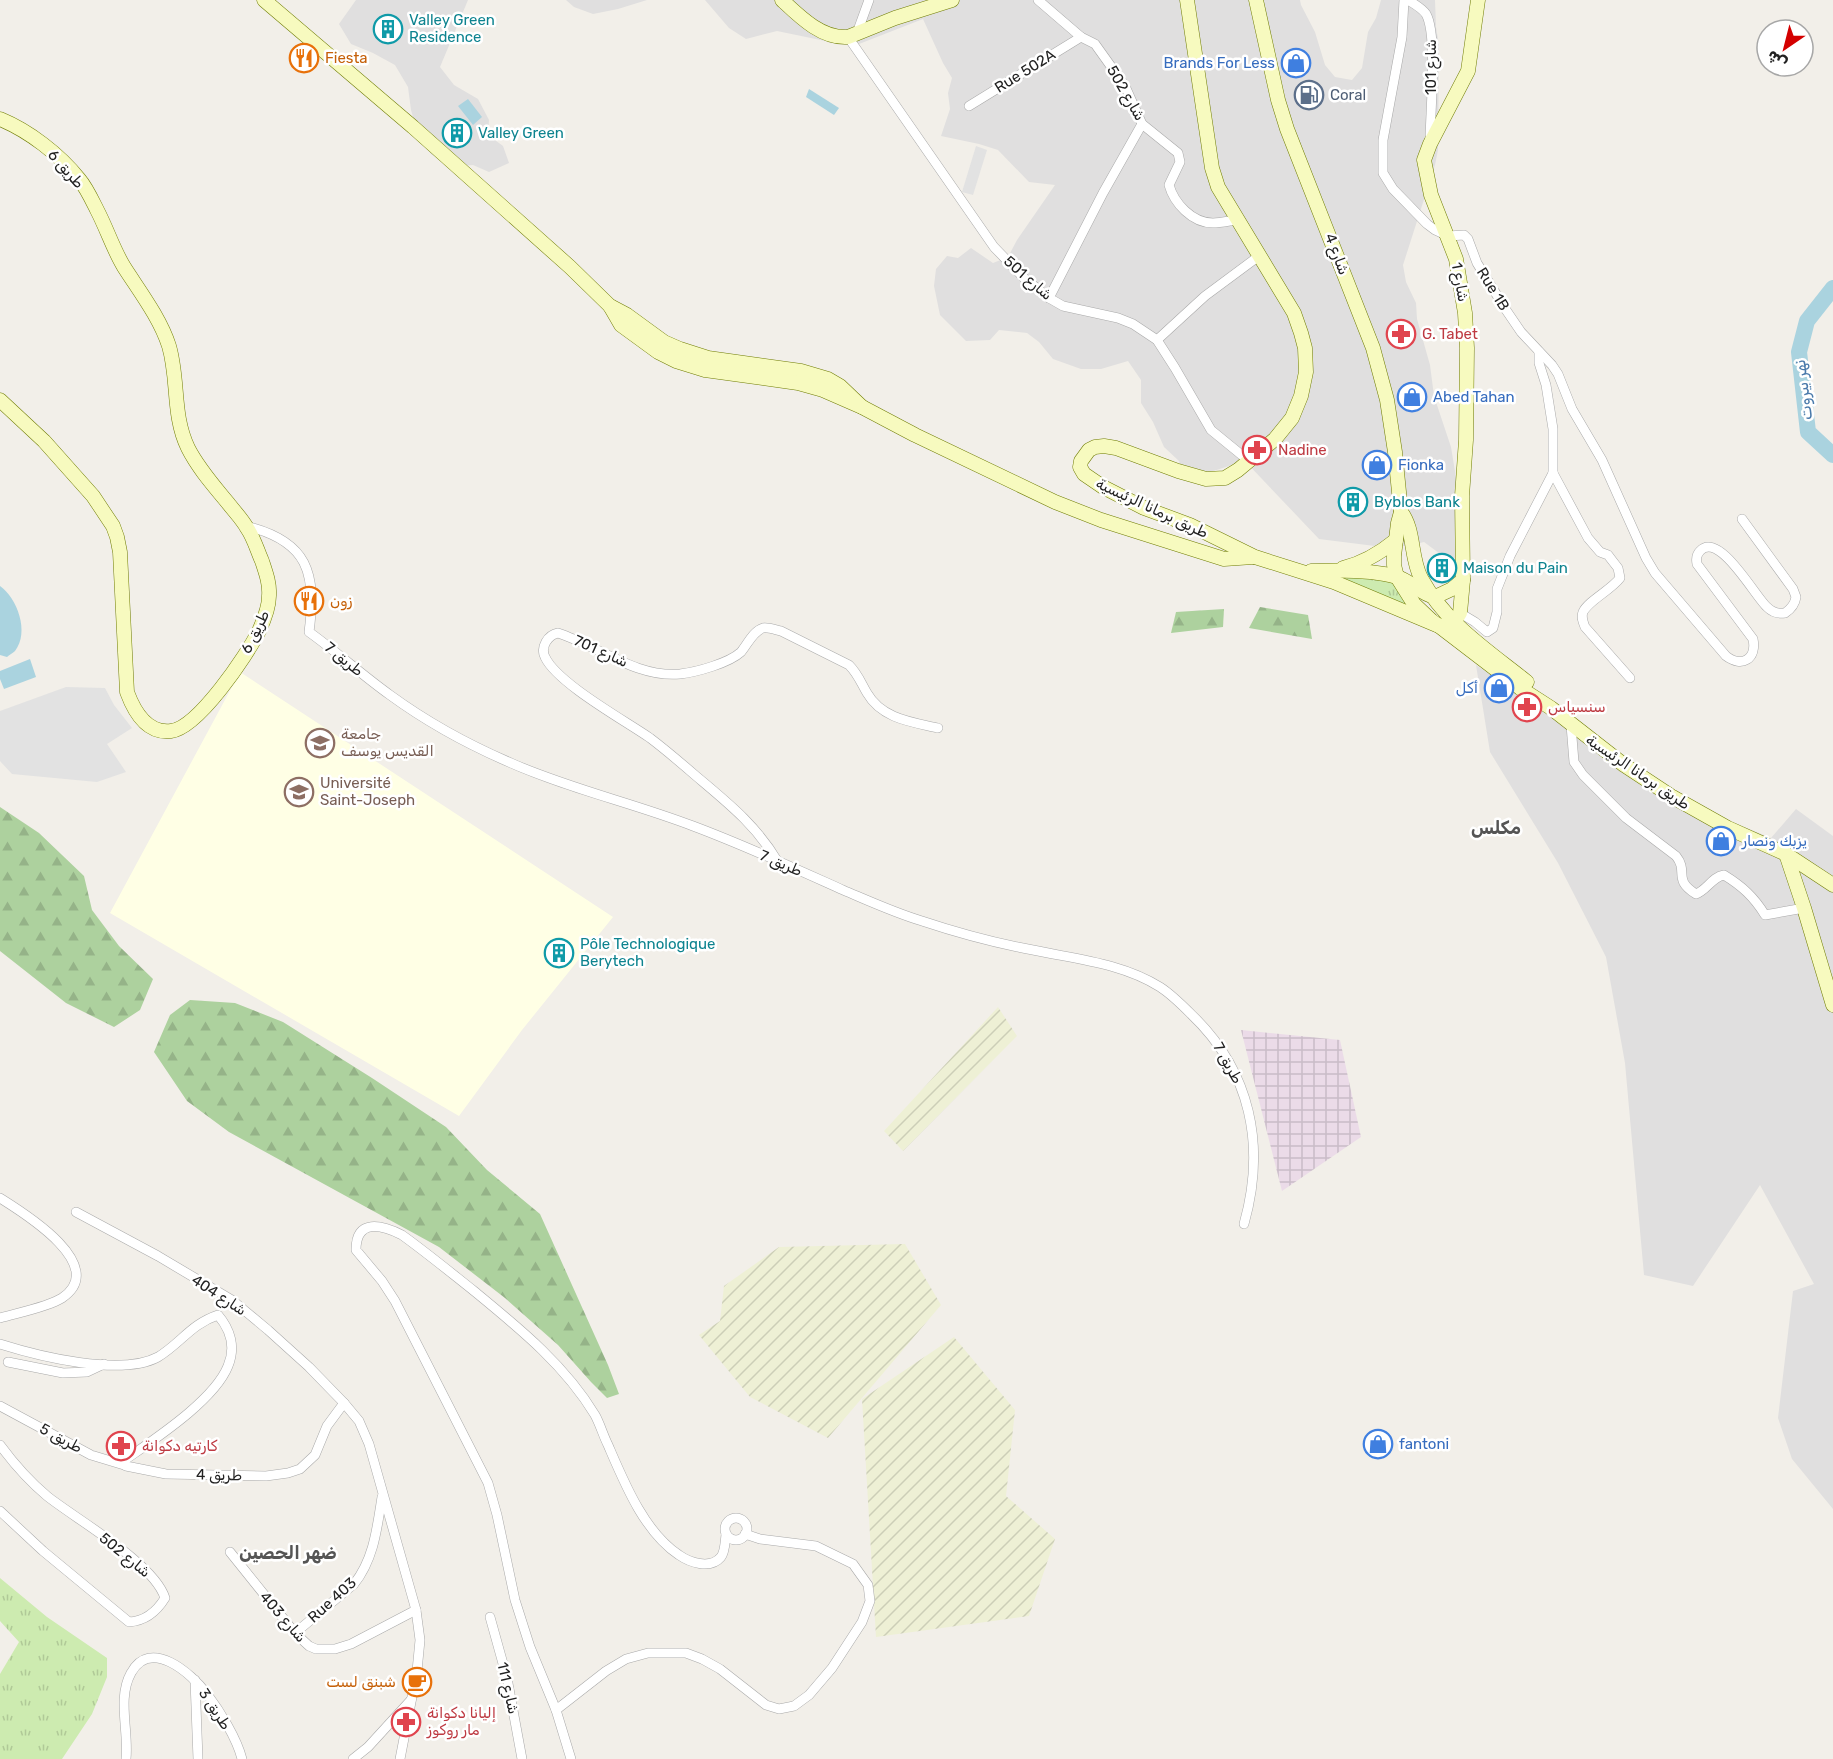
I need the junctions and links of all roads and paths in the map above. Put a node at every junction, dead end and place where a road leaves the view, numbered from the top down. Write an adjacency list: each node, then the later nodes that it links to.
1 (264, 0): 29 (street)
2 (782, 0): 10 (street)
3 (869, 0): 10 (street)
4 (952, 0): 10 (street)
5 (1038, 0): 11 (street, شارع 502)
6 (1187, 0): 16 (street, طريق برمانا الرئيسية)
7 (1256, 0): 25 (street, شارع 4)
8 (1406, 0): 15 (street, شارع 101); 17 (street)
9 (1478, 0): 15 (street, شارع 1)
10 (853, 35): 19 (street, شارع 501)
11 (1082, 37): 12 (street, Rue 502A); 14 (street, شارع 502)
12 (969, 106)
13 (0, 119): 27 (street, طريق 6)
14 (1142, 124): 16 (street, شارع 502); 19 (street)
15 (1430, 144): 17 (street, شارع 1)
16 (1236, 220): 18 (street, طريق برمانا الرئيسية)
17 (1448, 236): 21 (street, Rue 1B); 33 (street, شارع 1)
18 (1259, 256): 20 (street); 23 (street, طريق برمانا الرئيسية)
19 (1049, 298): 20 (street, شارع 501)
20 (1156, 340): 23 (street, شارع 501)
21 (1539, 352): 24 (street); 26 (street)
22 (0, 400): 27 (street, طريق 6)
23 (1249, 461): 29 (street, طريق برمانا الرئيسية)
24 (1553, 473): 35 (street); 37 (street)
25 (1401, 512): 28 (street); 34 (street)
26 (1742, 519)
27 (246, 526): 42 (street, طريق 7)
28 (1396, 540): 30 (street); 32 (street)
29 (1255, 557): 31 (street, طريق برمانا الرئيسية)
30 (1333, 570): 31 (street); 32 (street)
31 (1303, 572): 36 (street, طريق برمانا الرئيسية)
32 (1397, 577): 34 (street); 36 (street)
33 (1463, 580): 34 (street); 35 (street, شارع 1)
34 (1434, 597): 35 (street)
35 (1457, 618): 36 (street); 38 (street)
36 (1439, 627): 38 (street, طريق برمانا الرئيسية)
37 (1630, 678)
38 (1551, 708): 39 (street, طريق برمانا الرئيسية)
39 (1571, 725): 41 (street, طريق برمانا الرئيسية); 44 (street)
40 (938, 728): 42 (street, شارع 701)
41 (1786, 854): 43 (street, طريق برمانا الرئيسية); 44 (street)
42 (778, 862): 48 (street, طريق 7)
43 (1833, 885)
44 (1804, 908): 45 (street)
45 (1833, 1005)
46 (0, 1198): 49 (street)
47 (76, 1212): 53 (street, شارع 404)
48 (1244, 1224)
49 (0, 1318)
50 (0, 1344): 52 (street)
51 (8, 1362): 52 (street)
52 (104, 1364): 56 (street)
53 (344, 1403): 56 (street, طريق 4); 57 (street)
54 (0, 1406): 56 (street, طريق 5)
55 (0, 1445): 58 (street, شارع 502)
56 (124, 1465)
57 (383, 1495): 62 (street); 64 (street, Rue 403)
58 (0, 1512)
59 (745, 1534): 60 (street); 60 (street); 67 (street)
60 (726, 1535): 67 (street)
61 (230, 1552): 64 (street, شارع 403)
62 (416, 1610): 64 (street, شارع 403); 66 (street)
63 (490, 1617): 73 (street, شارع 111)
64 (295, 1633)
65 (195, 1680): 68 (street, طريق 3); 69 (street); 70 (street, طريق 3)
66 (411, 1700): 71 (street); 72 (street)
67 (556, 1710): 74 (street)
68 (126, 1759)
69 (198, 1759)
70 (242, 1759)
71 (352, 1759)
72 (400, 1759)
73 (522, 1759)
74 (571, 1759)

